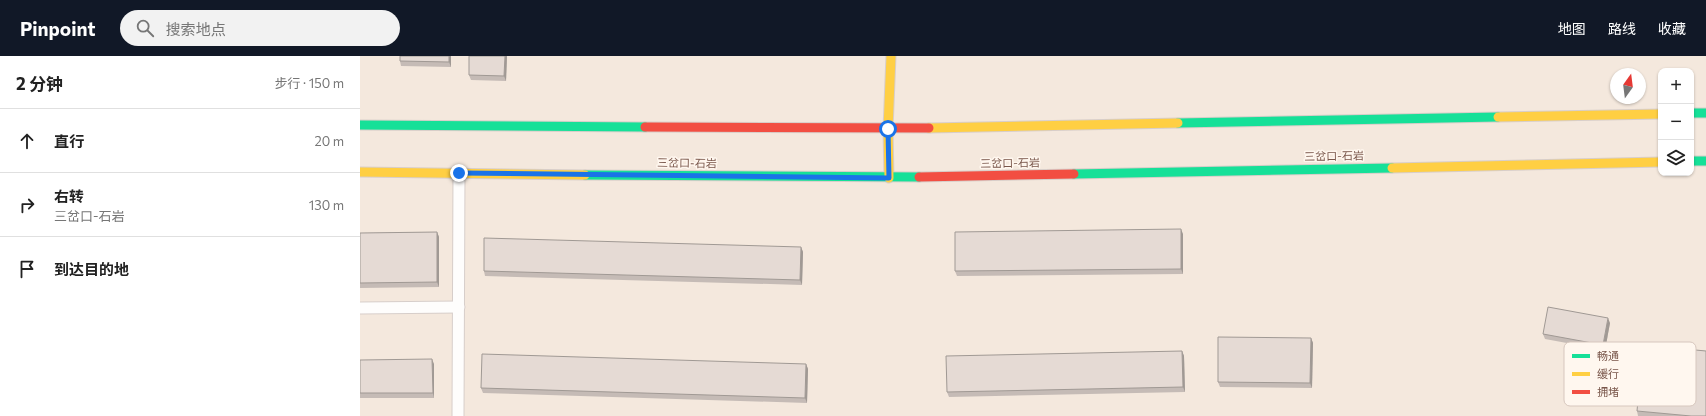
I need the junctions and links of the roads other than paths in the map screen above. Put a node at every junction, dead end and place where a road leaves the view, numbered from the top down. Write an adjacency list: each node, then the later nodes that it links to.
1 (891, 56): 6 (main road)
2 (1694, 113): 3 (main road)
3 (1706, 113)
4 (1658, 114): 6 (main road)
5 (360, 125): 6 (main road)
6 (888, 129): 12 (main road)
7 (1694, 161): 8 (main road)
8 (1706, 161)
9 (1658, 162): 12 (main road, 三岔口-石岩)
10 (360, 172): 11 (main road, 三岔口-石岩)
11 (459, 173): 12 (main road, 三岔口-石岩); 13 (lane)
12 (889, 178)
13 (459, 307): 14 (lane); 15 (lane)
14 (360, 308)
15 (458, 416)

